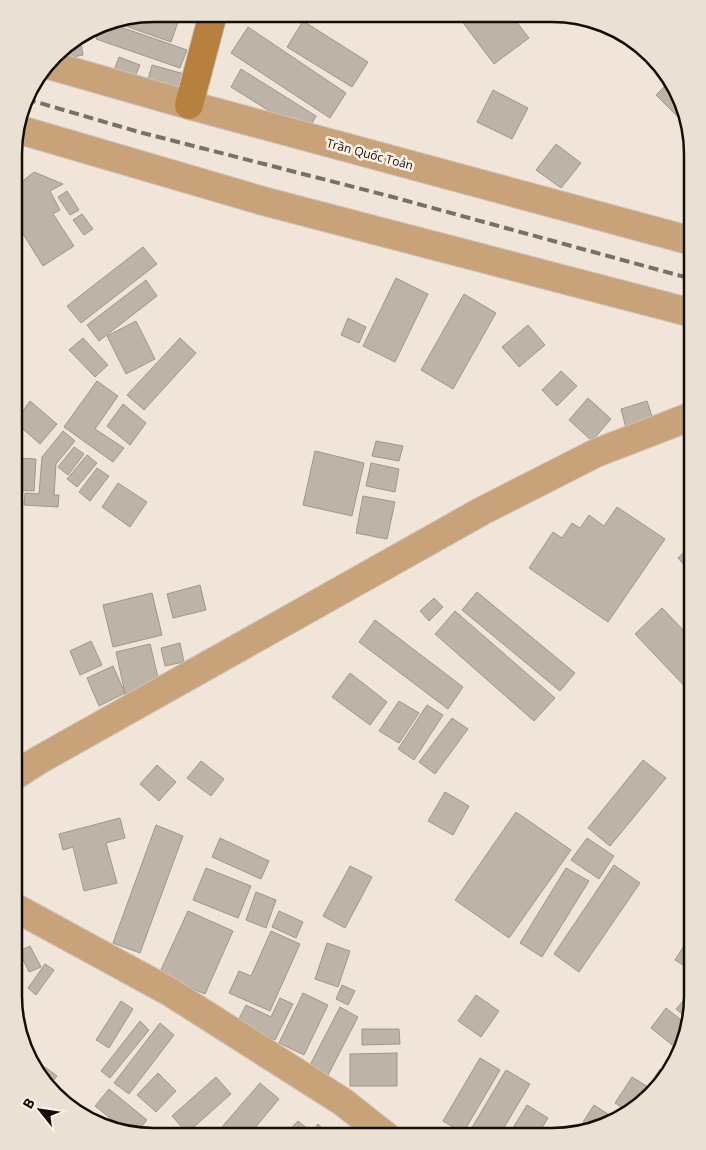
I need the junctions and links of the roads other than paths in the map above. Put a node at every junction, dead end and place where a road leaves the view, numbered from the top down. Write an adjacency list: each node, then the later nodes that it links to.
1 (211, 22): 3 (street)
2 (56, 67): 3 (street, Trần Quốc Toản)
3 (188, 105): 5 (street, Trần Quốc Toản)
4 (25, 131): 6 (street)
5 (684, 239)
6 (684, 311)
7 (684, 419): 8 (street)
8 (22, 771)
9 (22, 910): 10 (street)
10 (376, 1128)

